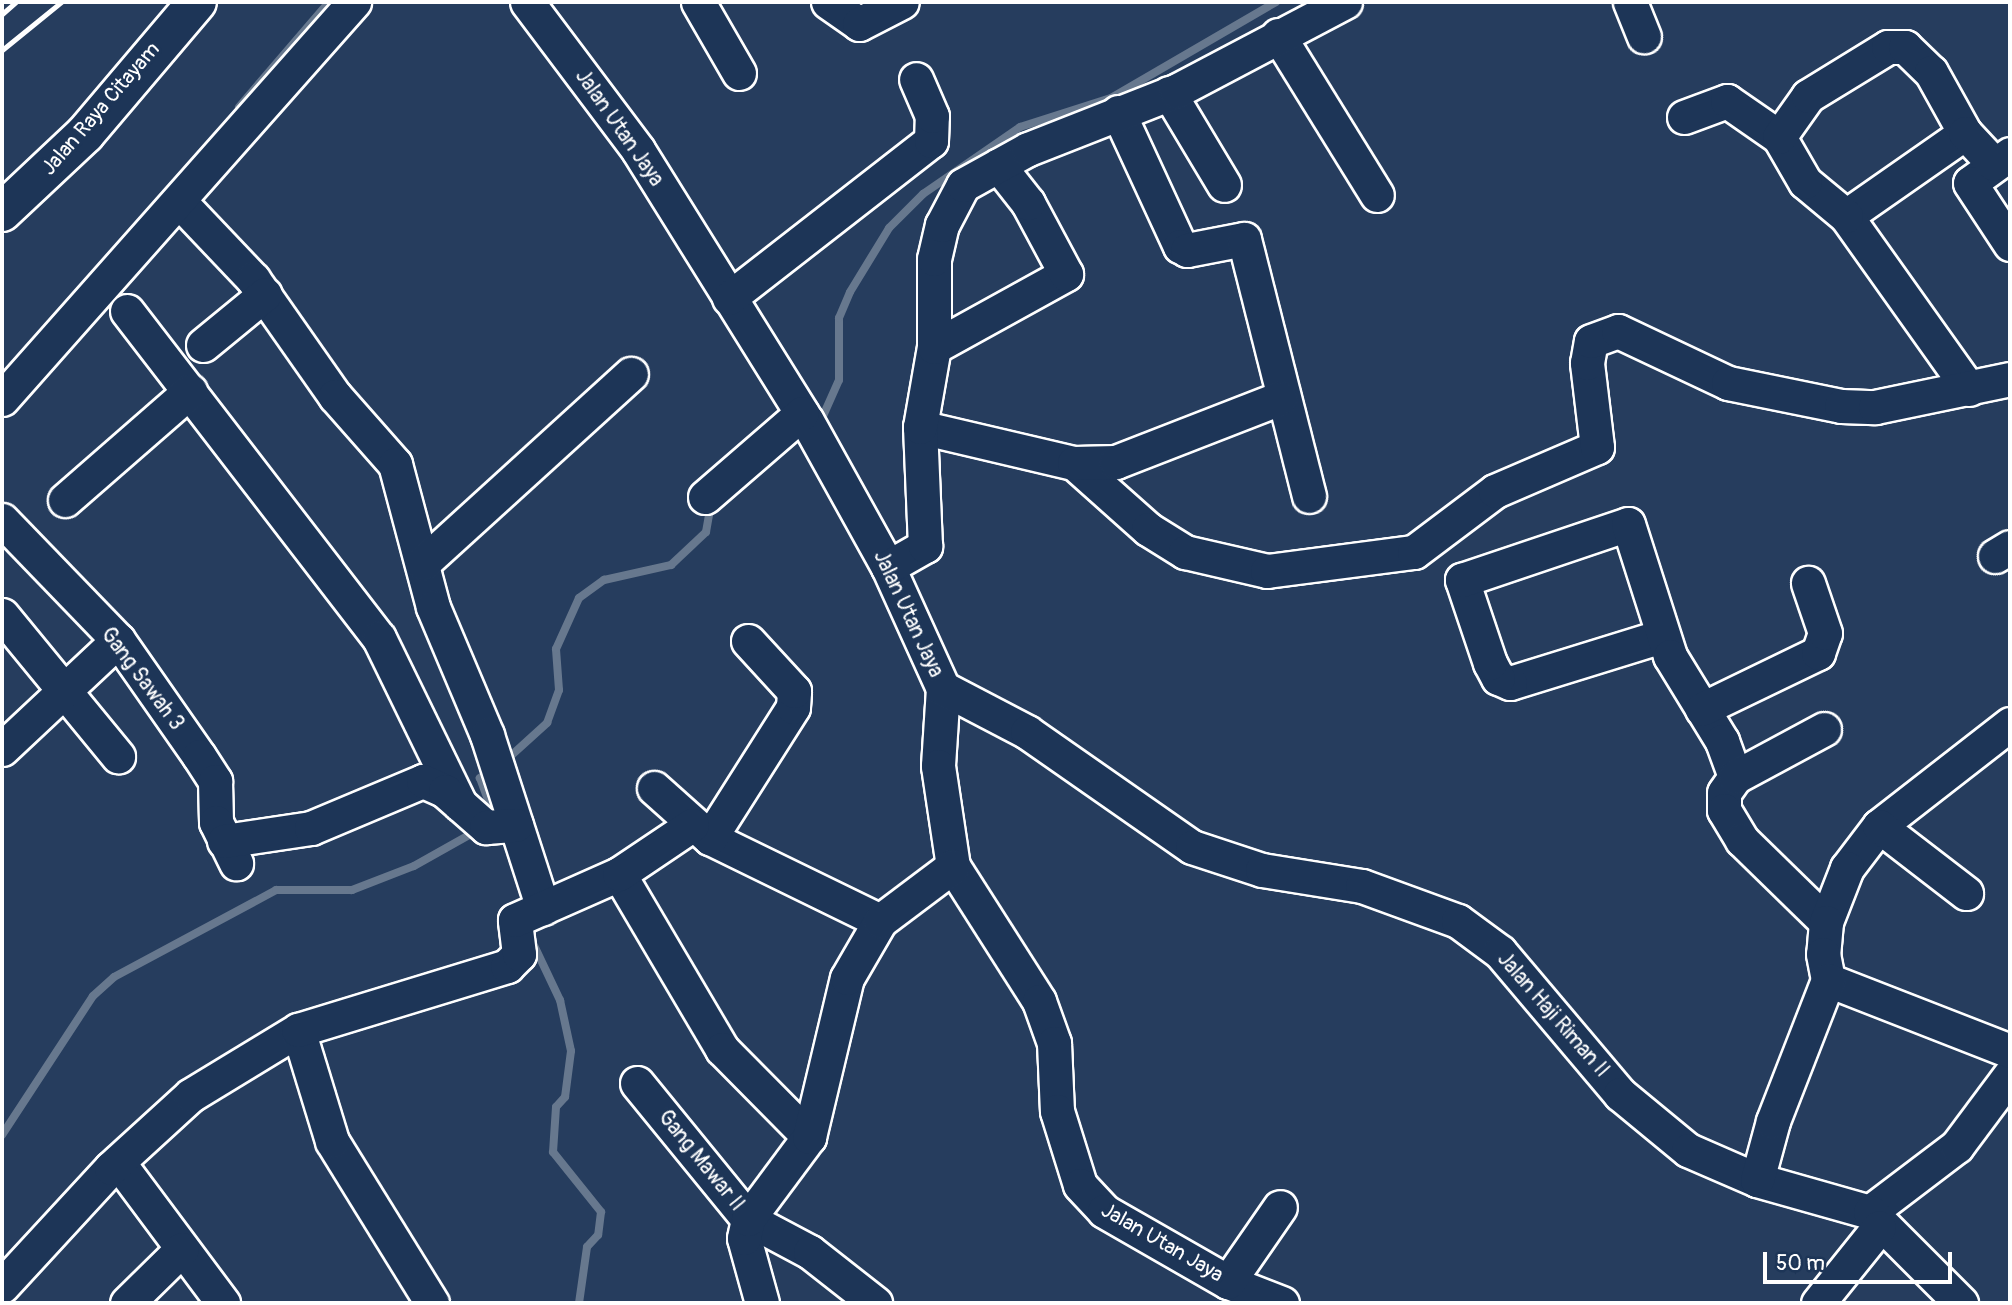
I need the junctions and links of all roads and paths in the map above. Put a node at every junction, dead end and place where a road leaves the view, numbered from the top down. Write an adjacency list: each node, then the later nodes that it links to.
1 (197, 2): 23 (main road, Jalan Raya Citayam)
2 (355, 2): 22 (street)
3 (527, 2): 27 (street, Jalan Utan Jaya)
4 (698, 2): 11 (street)
5 (828, 2): 6 (street)
6 (902, 2)
7 (1345, 2): 9 (street)
8 (1630, 2): 10 (street)
9 (1278, 35): 13 (street); 21 (street)
10 (1644, 36)
11 (739, 73)
12 (916, 79): 27 (street)
13 (1169, 93): 14 (street); 20 (street)
14 (1118, 112): 18 (street); 35 (street)
15 (1684, 117): 16 (street)
16 (1779, 137): 17 (street); 24 (street)
17 (1953, 141): 19 (street); 24 (street)
18 (998, 165): 30 (street); 30 (street)
19 (1992, 167): 25 (street)
20 (1224, 186)
21 (1377, 195)
22 (179, 201): 26 (street); 36 (street)
23 (2, 212)
24 (1846, 216): 33 (street)
25 (2010, 244)
26 (265, 295): 29 (street); 44 (street)
27 (729, 298): 37 (street, Jalan Utan Jaya)
28 (127, 312): 34 (street)
29 (203, 345)
30 (934, 346): 38 (street)
31 (631, 374): 44 (street)
32 (2010, 379): 33 (street)
33 (1969, 389): 39 (street)
34 (190, 391): 42 (street); 60 (street)
35 (1280, 398): 39 (street); 40 (street)
36 (2, 399)
37 (809, 425): 41 (street); 45 (street, Jalan Utan Jaya)
38 (920, 427): 39 (street); 45 (street)
39 (1074, 463)
40 (1309, 496)
41 (705, 497)
42 (65, 500)
43 (2, 520): 49 (street, Gang Sawah 3)
44 (423, 563): 60 (street)
45 (888, 567): 52 (street, Jalan Utan Jaya)
46 (1808, 583): 53 (street)
47 (2, 615): 51 (street)
48 (1662, 636): 48 (street); 53 (street)
49 (118, 640): 51 (street); 60 (street, Gang Sawah 3)
50 (748, 640): 62 (street)
51 (67, 688): 56 (street); 57 (street)
52 (943, 688): 63 (street, Jalan Utan Jaya); 76 (street, Jalan Haji Riman II)
53 (1702, 709): 58 (street)
54 (2010, 724): 61 (street)
55 (1824, 729): 58 (street)
56 (2, 749)
57 (118, 757)
58 (1735, 777): 68 (street)
59 (654, 788): 62 (street)
60 (492, 818): 66 (street)
61 (1878, 826): 65 (street); 68 (street)
62 (701, 832): 64 (street); 67 (street)
63 (953, 866): 67 (street); 82 (street, Jalan Utan Jaya)
64 (619, 874): 66 (street); 74 (street)
65 (1966, 892)
66 (530, 913): 70 (street)
67 (880, 921): 74 (street)
68 (1826, 922): 69 (street)
69 (1828, 980): 71 (street); 76 (street)
70 (298, 1030): 75 (street); 85 (street)
71 (2010, 1051)
72 (2010, 1075): 79 (street)
73 (637, 1083): 78 (street, Gang Mawar II)
74 (809, 1137): 78 (street)
75 (118, 1162): 80 (street); 81 (street)
76 (1757, 1180): 79 (street, Jalan Haji Riman II)
77 (1280, 1207): 82 (street)
78 (748, 1219): 86 (street); 87 (street, Gang Mawar II)
79 (1875, 1219): 88 (street); 89 (street)
80 (182, 1249): 83 (street); 84 (street)
81 (2, 1286)
82 (1252, 1295)
83 (127, 1303)
84 (223, 1303)
85 (432, 1303)
86 (762, 1303)
87 (875, 1303)
88 (1818, 1303)
89 (1962, 1303)

